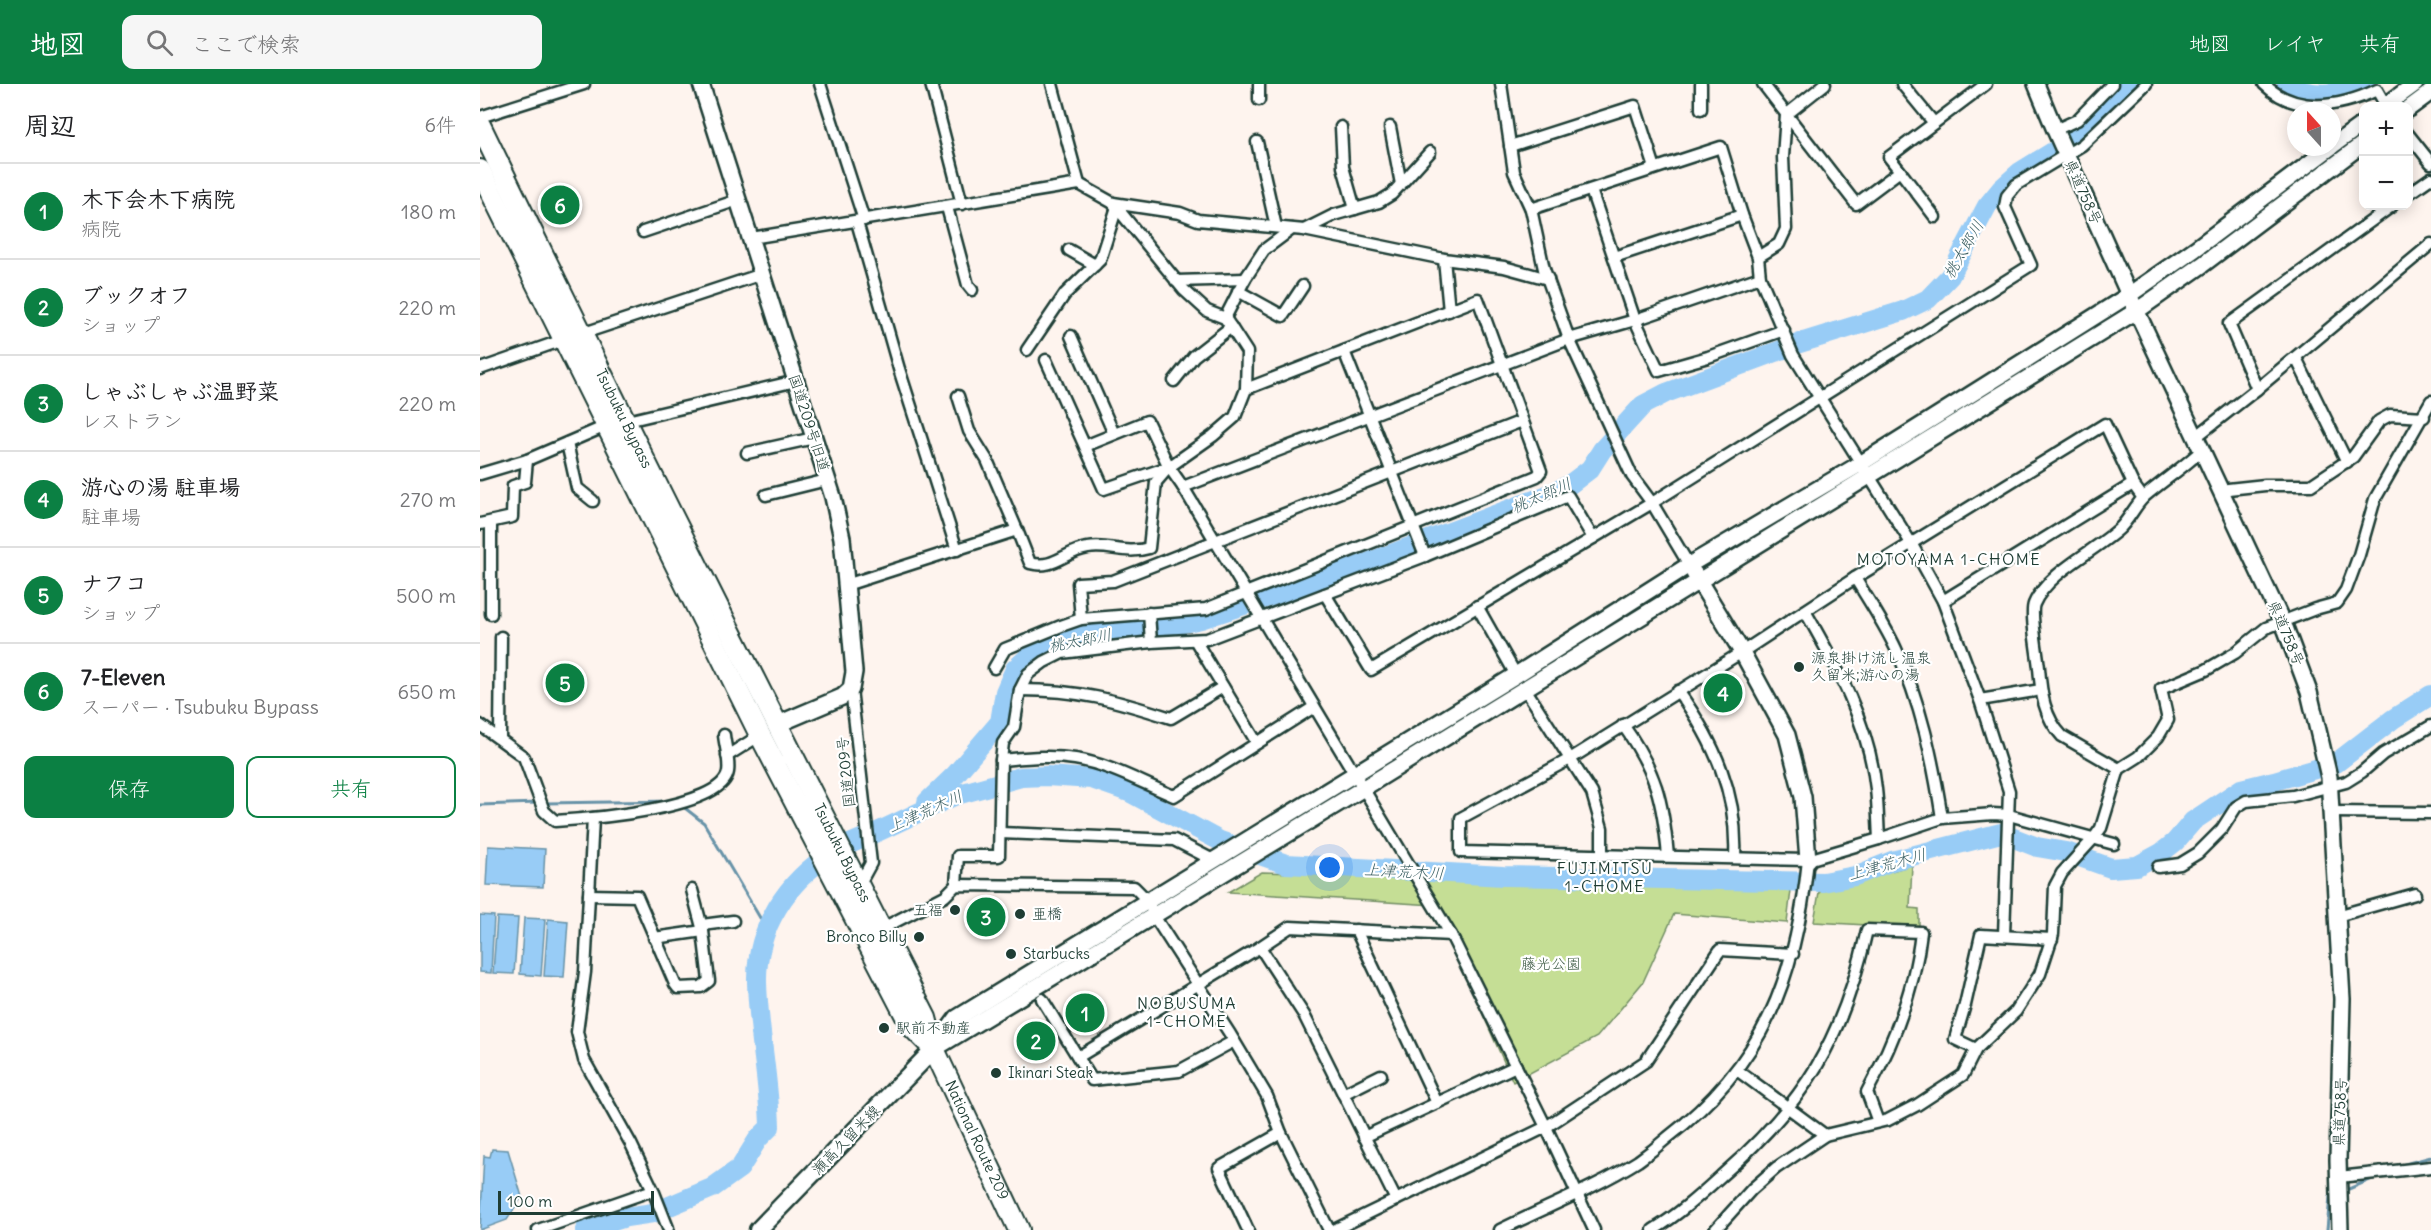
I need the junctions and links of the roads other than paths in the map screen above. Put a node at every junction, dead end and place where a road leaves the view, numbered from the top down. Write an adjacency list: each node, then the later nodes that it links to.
1 (584, 84): 26 (street)
2 (701, 84): 50 (street, 国道209号旧道)
3 (820, 84): 59 (street)
4 (931, 84): 51 (street)
5 (1052, 84): 46 (street)
6 (1259, 84): 20 (street)
7 (1501, 84): 36 (street)
8 (1701, 84): 24 (street)
9 (1763, 84): 25 (street)
10 (1826, 84): 25 (street)
11 (1902, 84): 27 (street)
12 (1986, 84): 27 (street)
13 (2036, 84): 32 (street, 県道758号)
14 (2112, 84): 32 (street)
15 (2146, 84): 39 (street)
16 (2264, 84): 18 (street)
17 (2415, 84): 22 (street)
18 (2376, 87): 21 (street)
19 (2431, 92): 23 (street)
20 (1259, 100)
21 (2383, 102)
22 (2390, 102)
23 (2413, 106)
24 (1701, 109)
25 (1786, 114): 44 (street); 68 (street)
26 (480, 117)
27 (1934, 123): 44 (street)
28 (480, 125): 86 (highway, Tsubuku Bypass)
29 (1341, 127): 54 (street)
30 (1390, 127): 47 (street)
31 (2359, 127): 34 (street)
32 (2055, 130): 39 (street, 県道758号)
33 (2413, 139): 41 (street)
34 (2341, 140)
35 (1257, 142): 60 (street)
36 (1510, 146): 42 (street); 55 (street)
37 (2359, 147): 80 (street)
38 (1430, 152): 47 (street)
39 (2066, 155): 79 (street, 県道758号); 99 (street)
40 (2320, 156): 79 (street)
41 (2431, 164)
42 (1655, 168): 48 (street); 57 (street)
43 (480, 170): 86 (highway, Tsubuku Bypass)
44 (1900, 171): 58 (street)
45 (2431, 178): 49 (street)
46 (1079, 184): 51 (street); 52 (street)
47 (1401, 184): 54 (street)
48 (1591, 190): 55 (street); 67 (street)
49 (2413, 191)
50 (738, 200): 63 (street); 64 (street, 国道209号旧道)
51 (962, 204): 53 (street)
52 (1115, 205): 60 (street); 70 (street); 75 (street)
53 (947, 207): 59 (street); 77 (street)
54 (1355, 209): 62 (street)
55 (1531, 209): 74 (street)
56 (2386, 210): 97 (street)
57 (1742, 215): 67 (street); 68 (street)
58 (1935, 217)
59 (860, 221): 64 (street); 132 (street)
60 (1276, 228): 61 (street)
61 (1292, 229): 62 (street); 73 (street)
62 (1304, 230): 69 (street)
63 (643, 232)
64 (751, 238): 71 (street, 国道209号旧道)
65 (2431, 244): 90 (street)
66 (1069, 250): 70 (street)
67 (1614, 257): 82 (street)
68 (1758, 257): 72 (street)
69 (1444, 259): 74 (street); 81 (street)
70 (1095, 265): 88 (street)
71 (762, 274): 86 (street); 94 (street, 国道209号旧道)
72 (1760, 277): 82 (street); 84 (street)
73 (1245, 279): 75 (street); 78 (street)
74 (1548, 279): 87 (street)
75 (1176, 281): 83 (street)
76 (1303, 286): 78 (street)
77 (972, 290)
78 (1238, 291): 83 (street)
79 (2129, 295): 80 (street, 県道758号); 115 (street)
80 (2138, 310): 109 (street, 県道758号); 115 (street)
81 (1449, 311): 89 (street); 92 (street)
82 (1635, 320): 84 (street); 87 (street)
83 (1228, 322): 95 (street); 96 (street)
84 (1784, 330): 99 (street)
85 (1071, 336): 106 (street)
86 (572, 337): 93 (street); 103 (highway, Tsubuku Bypass); 105 (highway, Tsubuku Bypass)
87 (1569, 339): 92 (street); 125 (street)
88 (1027, 350)
89 (1344, 351): 96 (street); 101 (street)
90 (2296, 358): 97 (street); 113 (street)
91 (1046, 360): 110 (street)
92 (1503, 364): 101 (street); 104 (street)
93 (480, 369)
94 (796, 381): 103 (street); 107 (street, 国道209号旧道)
95 (1174, 381)
96 (1246, 389): 114 (street)
97 (2257, 389): 109 (street)
98 (958, 396): 128 (street)
99 (1820, 396): 115 (street); 125 (street)
100 (2431, 401): 102 (street)
101 (1370, 415): 116 (street); 120 (street)
102 (2424, 417): 113 (street); 147 (street)
103 (625, 421): 105 (street); 164 (highway, Tsubuku Bypass)
104 (1522, 421): 116 (street); 127 (street)
105 (606, 426): 108 (street); 164 (highway, Tsubuku Bypass)
106 (1114, 434): 110 (street); 114 (street)
107 (814, 438): 111 (street); 118 (street, 国道209号旧道)
108 (567, 443): 112 (street); 124 (street)
109 (2200, 443): 121 (street, 県道758号); 123 (street)
110 (1085, 446): 114 (street)
111 (747, 453)
112 (527, 460): 117 (street); 126 (street)
113 (2347, 462): 121 (street)
114 (1169, 467): 120 (street); 128 (street)
115 (1864, 470): 131 (street); 134 (street); 136 (street)
116 (1392, 472): 127 (street); 130 (street)
117 (480, 474)
118 (827, 480): 122 (street); 137 (street, 国道209号旧道)
119 (2133, 484): 123 (street); 131 (street); 140 (street)
120 (1183, 487): 130 (street)
121 (2219, 490): 147 (street, 県道758号)
122 (766, 495)
123 (2143, 498): 157 (street)
124 (593, 501)
125 (1652, 503): 129 (street); 134 (street)
126 (486, 523): 144 (street)
127 (1413, 526): 133 (street); 138 (street)
128 (1017, 530): 132 (street)
129 (1593, 538): 133 (street); 141 (street)
130 (1215, 542): 138 (street); 145 (street)
131 (1911, 543): 135 (street); 140 (street)
132 (957, 550): 137 (street)
133 (1425, 556): 139 (street)
134 (1689, 565): 136 (street); 153 (street)
135 (1855, 578): 142 (street); 178 (street)
136 (1698, 580): 151 (street); 153 (street)
137 (846, 585): 155 (street, 国道209号旧道)
138 (1246, 594): 143 (street); 146 (street)
139 (1325, 594): 141 (street); 146 (street)
140 (1943, 600): 159 (street)
141 (1477, 606): 153 (street)
142 (1804, 611): 151 (street); 181 (street)
143 (1149, 613): 145 (street); 150 (street)
144 (491, 614)
145 (1081, 619): 152 (street)
146 (1262, 620): 149 (street); 160 (street)
147 (2283, 621): 171 (street); 173 (street, 県道758号)
148 (501, 637): 166 (street)
149 (1195, 640): 150 (street); 154 (street)
150 (1151, 642): 156 (street)
151 (1742, 652): 158 (street); 188 (street)
152 (994, 668)
153 (1520, 681): 169 (street); 172 (street); 174 (street)
154 (1223, 687): 156 (street); 167 (street)
155 (851, 689): 164 (street); 192 (street, 国道209号)
156 (1020, 690): 170 (street)
157 (2041, 690): 159 (street); 171 (street)
158 (1678, 691): 162 (street); 186 (street)
159 (1980, 700): 179 (street)
160 (1314, 707): 167 (street); 172 (street)
161 (480, 725): 166 (street)
162 (1623, 725): 169 (street); 185 (street)
163 (2431, 726): 173 (street)
164 (768, 730): 168 (street); 192 (highway, Tsubuku Bypass)
165 (724, 735): 168 (street)
166 (500, 738): 177 (street)
167 (1257, 743): 170 (street)
168 (727, 756): 177 (street)
169 (1570, 759): 184 (street); 184 (street)
170 (1001, 760): 180 (street)
171 (2119, 769): 182 (street)
172 (1354, 774): 174 (street); 187 (street)
173 (2329, 782): 175 (street, 県道758号); 189 (street)
174 (1362, 789): 196 (street); 202 (street)
175 (2331, 812): 176 (street); 197 (street, 県道758号)
176 (2431, 813)
177 (593, 818): 194 (street)
178 (1942, 818): 179 (street); 181 (street)
179 (2009, 819): 182 (street); 203 (street)
180 (999, 833): 187 (street); 190 (street)
181 (1879, 839): 188 (street)
182 (2092, 840): 183 (street); 205 (street)
183 (2114, 844)
184 (1602, 855): 185 (street)
185 (1668, 856): 186 (street)
186 (1735, 857): 188 (street)
187 (1214, 860): 195 (street)
188 (1808, 860): 207 (street)
189 (2158, 867)
190 (956, 885): 195 (street); 200 (street)
191 (692, 890): 199 (street)
192 (851, 890): 200 (highway, Tsubuku Bypass); 211 (highway, Tsubuku Bypass)
193 (2415, 894): 197 (street)
194 (589, 895): 204 (street); 227 (street)
195 (1148, 901): 196 (street); 211 (street)
196 (1154, 916): 208 (street); 211 (street)
197 (2337, 916): 226 (street, 県道758号)
198 (733, 921): 199 (street)
199 (703, 928): 204 (street); 204 (street)
200 (881, 929): 211 (highway, Tsubuku Bypass)
201 (1356, 930): 202 (street); 206 (street); 218 (street)
202 (1451, 935): 214 (street)
203 (2004, 935): 205 (street); 212 (street)
204 (654, 938)
205 (2052, 939): 212 (street)
206 (1260, 947): 208 (street); 217 (street)
207 (1793, 954): 215 (street); 221 (street)
208 (1198, 983): 210 (street); 213 (street)
209 (1042, 999): 213 (street)
210 (1234, 1041): 213 (street); 222 (street)
211 (934, 1049): 232 (main road, 瀬高久留米線); 233 (highway, National Route 209)
212 (1976, 1049): 220 (street)
213 (1078, 1057)
214 (1516, 1066): 218 (street); 221 (street)
215 (1737, 1070): 219 (street); 228 (street)
216 (1381, 1075): 217 (street)
217 (1343, 1094): 224 (street)
218 (1437, 1103): 224 (street)
219 (1789, 1108): 220 (street); 223 (street); 239 (street)
220 (1878, 1122): 223 (street)
221 (1546, 1127): 228 (street); 229 (street)
222 (1281, 1133): 234 (street); 235 (street)
223 (1825, 1135): 240 (street)
224 (1364, 1137): 229 (street)
225 (2431, 1167): 226 (street)
226 (2339, 1177): 241 (street, 県道758号)
227 (653, 1190): 230 (street); 231 (street)
228 (1576, 1192): 237 (street); 238 (street)
229 (1396, 1200): 236 (street)
230 (668, 1228)
231 (538, 1230)
232 (758, 1230)
233 (1019, 1230)
234 (1248, 1230)
235 (1329, 1230)
236 (1334, 1230)
237 (1500, 1230)
238 (1594, 1230)
239 (1653, 1230)
240 (1716, 1230)
241 (2340, 1230)

